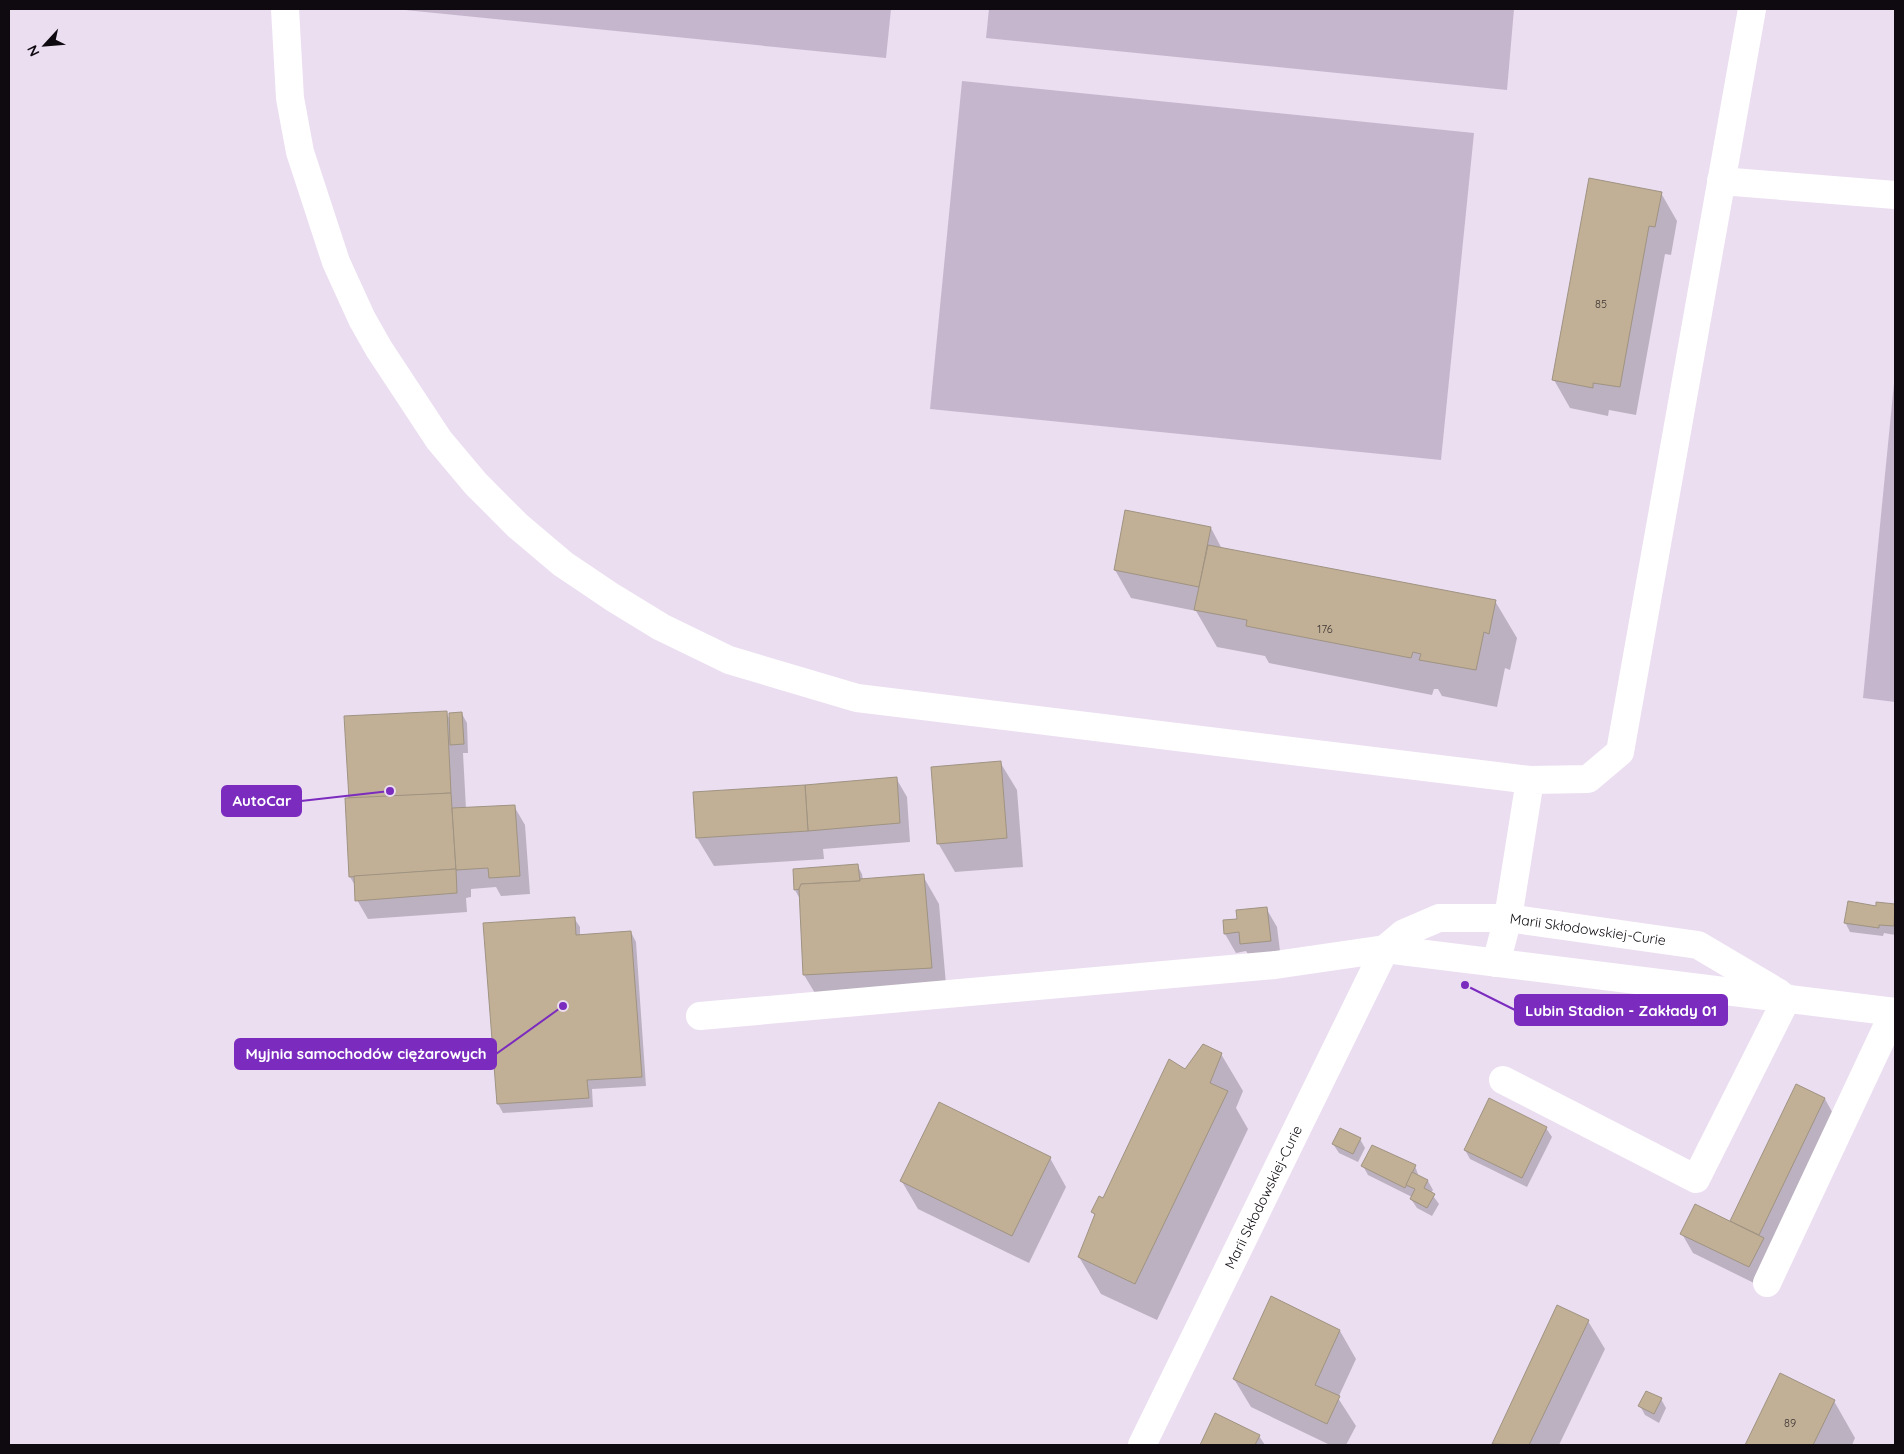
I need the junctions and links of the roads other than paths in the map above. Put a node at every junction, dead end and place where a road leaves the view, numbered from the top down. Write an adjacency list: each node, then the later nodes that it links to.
1 (285, 9): 5 (street)
2 (1752, 9): 3 (street)
3 (1721, 180): 4 (street); 5 (street)
4 (1895, 195)
5 (1530, 780): 6 (street)
6 (1508, 918): 7 (street, Marii Skłodowskiej-Curie); 8 (street); 9 (street, Marii Skłodowskiej-Curie)
7 (1384, 949): 8 (street, Marii Skłodowskiej-Curie); 11 (street); 14 (street, Marii Skłodowskiej-Curie)
8 (1496, 963): 9 (street, Marii Skłodowskiej-Curie)
9 (1787, 998): 10 (street, Marii Skłodowskiej-Curie); 12 (street)
10 (1895, 1012): 13 (street)
11 (700, 1016)
12 (1503, 1080)
13 (1766, 1283)
14 (1142, 1445)

